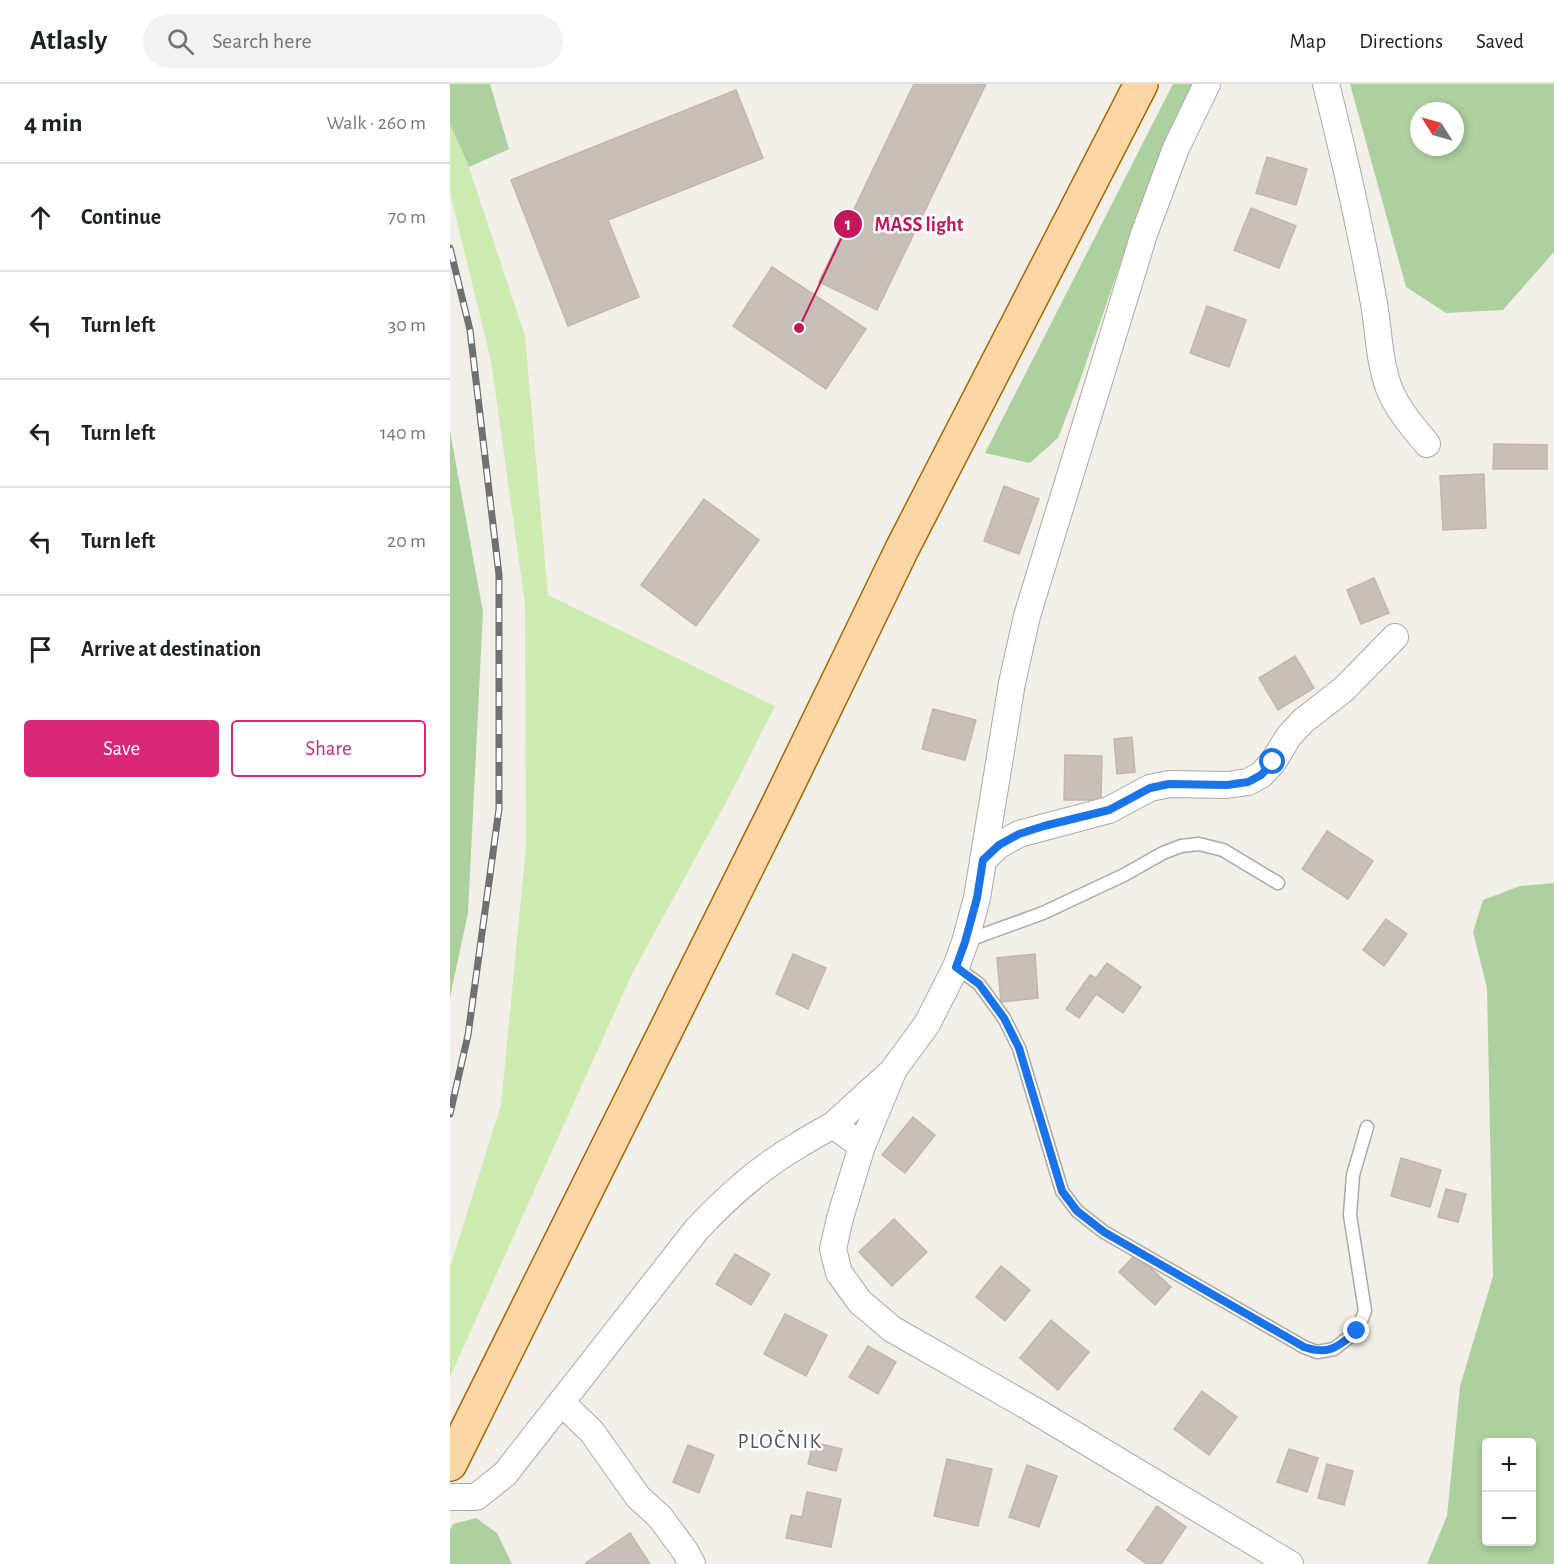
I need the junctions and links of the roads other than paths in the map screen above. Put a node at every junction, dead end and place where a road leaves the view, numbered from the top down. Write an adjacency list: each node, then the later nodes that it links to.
1 (1141, 84): 15 (main road)
2 (1207, 84): 6 (street)
3 (1326, 84): 4 (street)
4 (1427, 444)
5 (1395, 637): 6 (street)
6 (983, 860): 8 (street)
7 (1278, 883): 8 (lane)
8 (965, 942): 9 (street)
9 (956, 967): 10 (street); 12 (lane)
10 (894, 1069): 11 (street); 13 (street)
11 (833, 1125): 13 (street); 14 (street)
12 (1367, 1127)
13 (862, 1146): 18 (street)
14 (561, 1402): 16 (street); 17 (street)
15 (450, 1464)
16 (450, 1497)
17 (692, 1564)
18 (1290, 1564)

